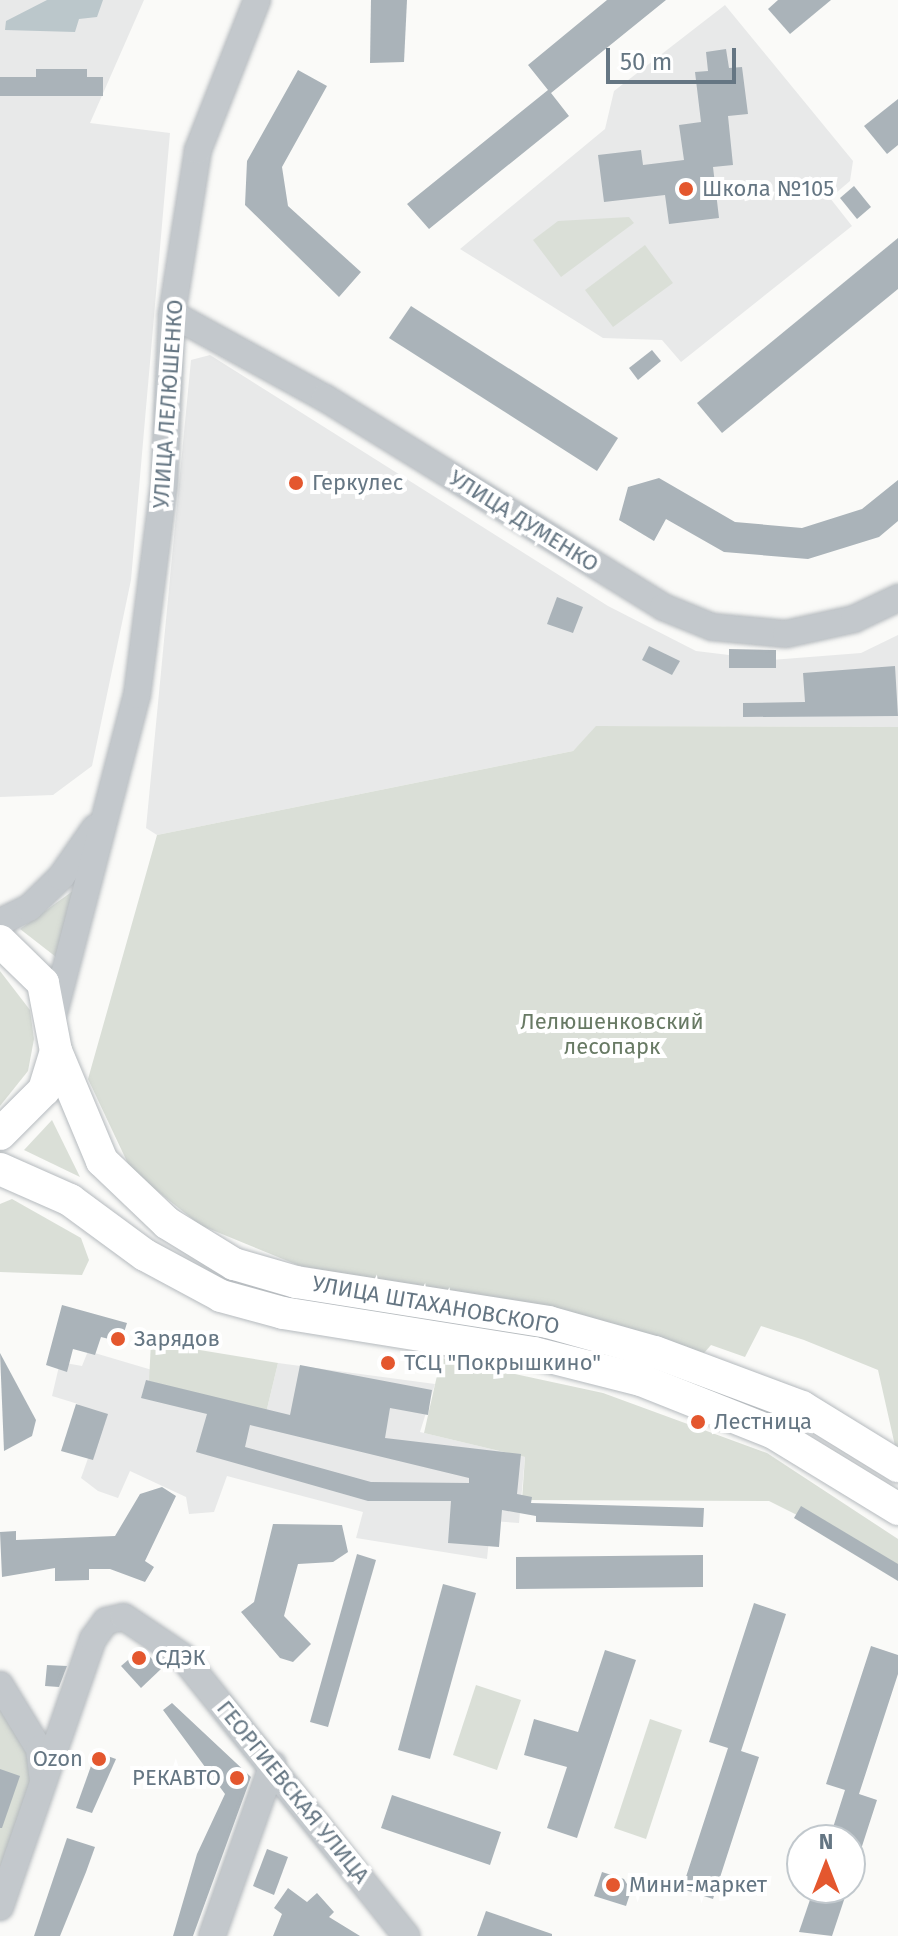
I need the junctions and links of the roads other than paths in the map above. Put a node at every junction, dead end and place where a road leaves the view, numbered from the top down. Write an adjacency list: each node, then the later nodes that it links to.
1 (257, 0): 2 (street, УЛИЦА ЛЕЛЮШЕНКО)
2 (172, 314): 3 (street, УЛИЦА ДУМЕНКО); 4 (street, УЛИЦА ЛЕЛЮШЕНКО)
3 (898, 598)
4 (104, 815): 5 (street); 7 (street, УЛИЦА ЛЕЛЮШЕНКО)
5 (0, 922)
6 (0, 941): 7 (main road)
7 (54, 1013): 8 (main road)
8 (56, 1051): 9 (main road); 11 (main road, УЛИЦА ШТАХАНОВСКОГО)
9 (0, 1134)
10 (0, 1169): 12 (main road, УЛИЦА ШТАХАНОВСКОГО)
11 (898, 1466)
12 (898, 1509)
13 (0, 1685): 15 (street)
14 (273, 1764): 15 (street, ГЕОРГИЕВСКАЯ УЛИЦА); 17 (street); 18 (street, ГЕОРГИЕВСКАЯ УЛИЦА)
15 (45, 1793): 16 (street, ГЕОРГИЕВСКАЯ УЛИЦА)
16 (0, 1907)
17 (212, 1936)
18 (406, 1936)

